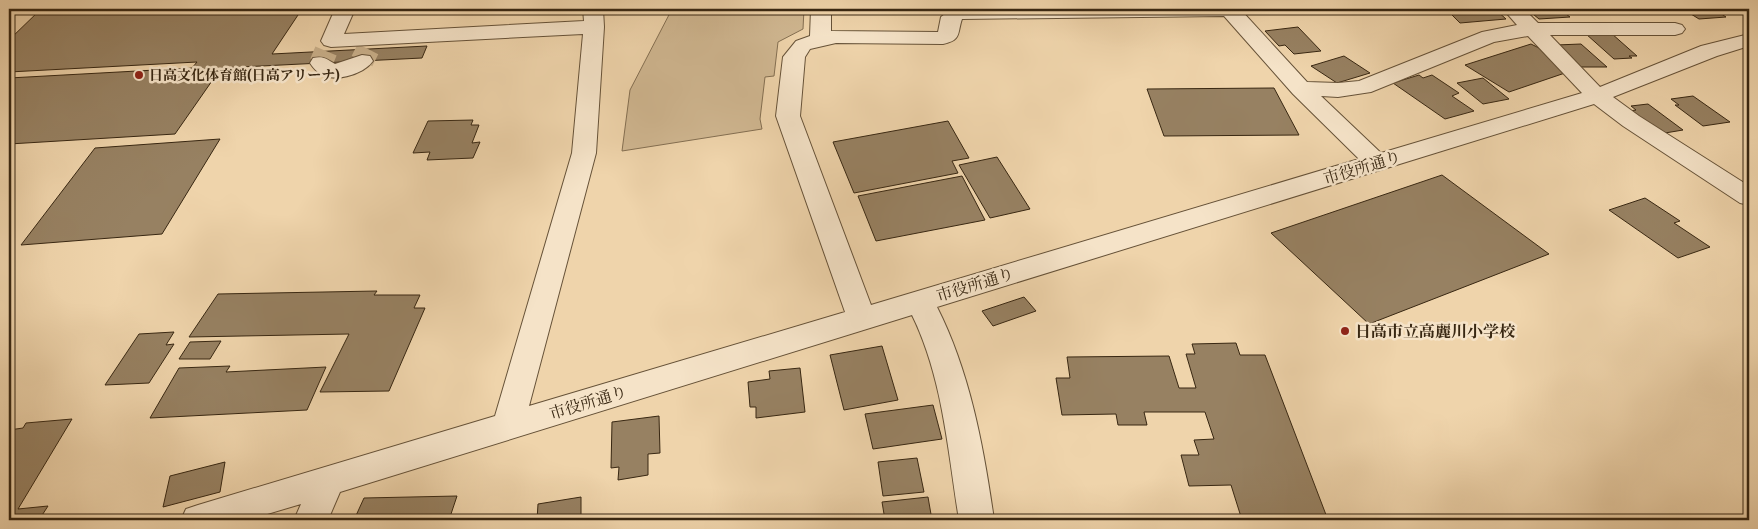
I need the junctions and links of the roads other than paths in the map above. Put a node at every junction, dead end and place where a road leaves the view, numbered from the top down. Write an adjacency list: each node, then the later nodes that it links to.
1 (345, 9): 13 (street)
2 (821, 9): 9 (street)
3 (1230, 9): 9 (street); 14 (street)
4 (1513, 9): 7 (street)
5 (1644, 9): 8 (street)
6 (594, 18): 11 (street); 20 (street)
7 (1534, 28): 8 (street); 14 (street); 15 (street)
8 (1675, 29): 12 (street)
9 (820, 39): 19 (street)
10 (1749, 40): 12 (street, 市役所通り)
11 (368, 50): 13 (street); 13 (street)
12 (1709, 51): 15 (street, 市役所通り)
13 (326, 52)
14 (1301, 89): 16 (street)
15 (1597, 96): 16 (street, 市役所通り); 17 (street)
16 (1376, 162): 18 (street, 市役所通り)
17 (1749, 197)
18 (920, 301): 19 (street, 市役所通り); 24 (street)
19 (862, 320): 20 (street, 市役所通り)
20 (508, 426): 21 (street, 市役所通り)
21 (326, 482): 22 (street, 市役所通り); 23 (street)
22 (198, 520)
23 (311, 520)
24 (977, 520)

